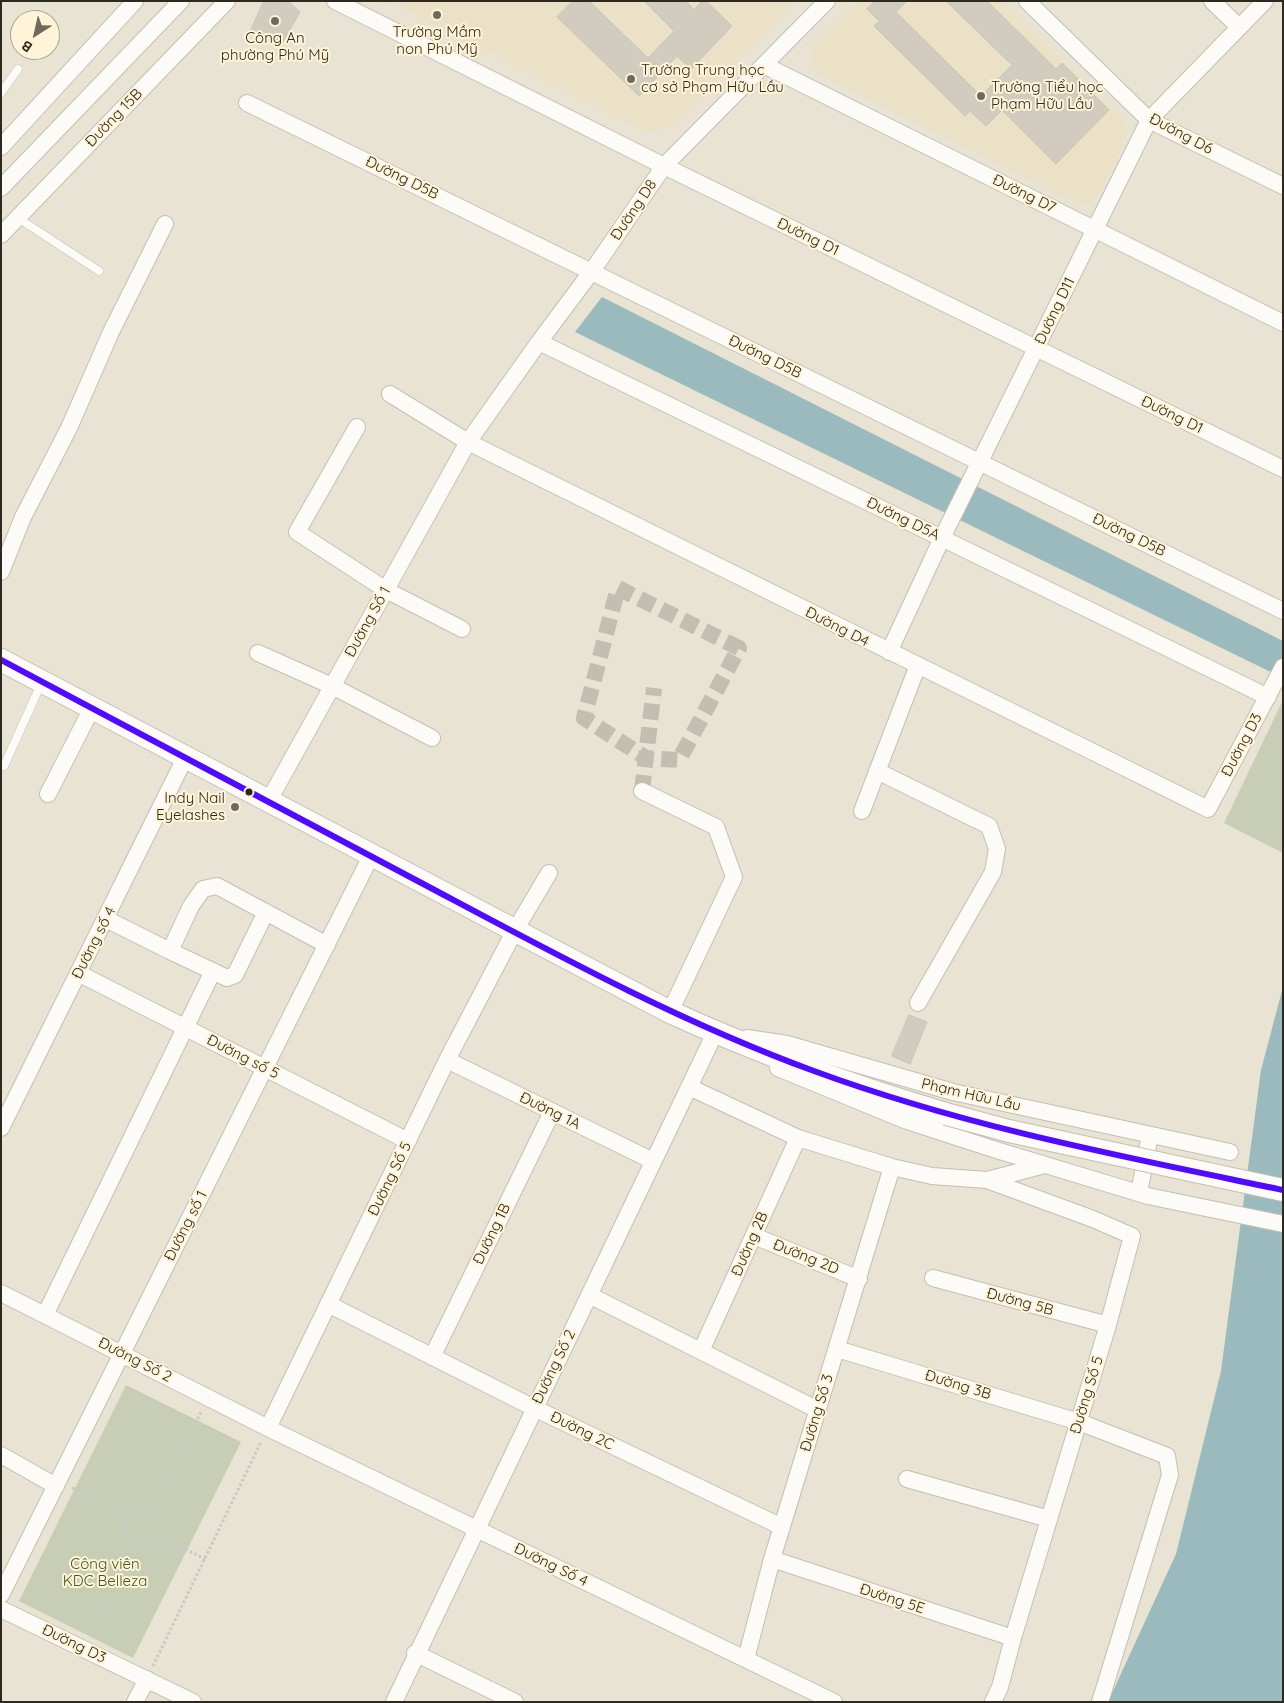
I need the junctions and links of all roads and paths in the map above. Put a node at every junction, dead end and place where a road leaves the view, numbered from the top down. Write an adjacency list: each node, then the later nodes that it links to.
1 (135, 1): 15 (street)
2 (181, 1): 18 (street)
3 (227, 1): 19 (street, Đường 15B)
4 (335, 1): 16 (street, Đường D1)
5 (827, 1): 10 (street, Đường D8)
6 (1027, 1): 14 (street, Đường D6)
7 (1212, 1): 9 (street)
8 (1265, 1): 9 (street, Đường D11)
9 (1239, 27): 14 (street, Đường D11)
10 (764, 64): 16 (street, Đường D8); 21 (street, Đường D7)
11 (18, 69): 12 (lane)
12 (1, 93)
13 (248, 103): 24 (street, Đường D5B)
14 (1149, 120): 17 (street, Đường D6); 21 (street, Đường D11)
15 (2, 146)
16 (664, 166): 24 (street, Đường D8); 27 (street, Đường D1)
17 (1283, 186)
18 (1, 188)
19 (18, 218): 22 (street, Đường 15B); 23 (lane)
20 (165, 224): 34 (street)
21 (1095, 229): 25 (street, Đường D7); 27 (street, Đường D11)
22 (1, 235)
23 (99, 271)
24 (592, 271): 26 (street, Đường D8); 31 (street, Đường D5B)
25 (1283, 323)
26 (538, 342): 30 (street, Đường D8); 33 (street, Đường D5A)
27 (1036, 348): 31 (street, Đường D11); 32 (street, Đường D1)
28 (390, 394): 30 (street, Đường D4)
29 (357, 427): 35 (street)
30 (468, 442): 35 (street, Đường Số 1); 38 (street, Đường D4)
31 (977, 468): 33 (street, Đường D11); 36 (street, Đường D5B)
32 (1283, 469)
33 (942, 538): 38 (street, Đường D11); 45 (street, Đường D5A)
34 (1, 572)
35 (386, 590): 37 (street); 44 (street, Đường Số 1)
36 (1283, 611)
37 (462, 629)
38 (889, 652): 41 (street, Đường D4)
39 (258, 653): 44 (street)
40 (1, 660): 43 (main road, Phạm Hữu Lầu)
41 (918, 665): 50 (street); 54 (street, Đường D4)
42 (1279, 674): 45 (street, Đường D3)
43 (42, 682): 46 (main road, Phạm Hữu Lầu); 49 (lane)
44 (332, 686): 47 (street); 53 (street, Đường Số 1)
45 (1268, 697): 54 (street, Đường D3)
46 (92, 708): 48 (main road, Phạm Hữu Lầu); 52 (street)
47 (432, 738)
48 (185, 758): 53 (main road, Phạm Hữu Lầu); 59 (street, Đường số 4)
49 (1, 764)
50 (877, 771): 55 (street); 65 (street)
51 (642, 791): 66 (street)
52 (48, 794)
53 (268, 802): 56 (main road, Phạm Hữu Lầu)
54 (1208, 809)
55 (862, 810)
56 (371, 856): 60 (main road, Phạm Hữu Lầu); 61 (street, Đường số 1)
57 (549, 873): 60 (street, Đường Số 5)
58 (266, 912): 61 (street); 62 (street); 63 (street)
59 (106, 919): 62 (street); 64 (street, Đường số 4)
60 (514, 932): 66 (main road, Phạm Hữu Lầu); 69 (street, Đường Số 5)
61 (327, 945): 70 (street, Đường số 1)
62 (170, 951): 63 (street)
63 (213, 971): 67 (street)
64 (78, 973): 67 (street, Đường số 5); 73 (street, Đường số 4)
65 (918, 1003)
66 (670, 1012): 68 (main road, Phạm Hữu Lầu)
67 (186, 1028): 70 (street, Đường số 5); 91 (street)
68 (715, 1032): 71 (street, Đường Số 2); 74 (street, Phạm Hữu Lầu); 79 (street, Phạm Hữu Lầu); 82 (main road, Phạm Hữu Lầu, bridge)
69 (447, 1060): 72 (street, Đường 1A); 76 (street, Đường Số 5)
70 (265, 1068): 76 (street, Đường số 5); 95 (street, Đường số 1)
71 (689, 1087): 75 (street); 78 (street, Đường Số 2)
72 (552, 1112): 78 (street, Đường 1A); 96 (street, Đường 1B)
73 (1, 1128)
74 (1150, 1135): 77 (street, Phạm Hữu Lầu); 83 (street)
75 (798, 1138): 80 (street); 85 (street, Đường 2B)
76 (408, 1141): 90 (street, Đường Số 5)
77 (1230, 1152)
78 (653, 1161): 89 (street, Đường Số 2)
79 (1045, 1165): 81 (street); 83 (street, Phạm Hữu Lầu)
80 (892, 1167): 81 (street); 87 (street, Đường Số 3)
81 (987, 1180): 92 (street, Đường Số 5)
82 (1283, 1190)
83 (1143, 1195): 84 (street, Phạm Hữu Lầu)
84 (1283, 1224)
85 (754, 1236): 87 (street, Đường 2D); 94 (street, Đường 2B)
86 (933, 1278): 92 (street, Đường 5B)
87 (859, 1279): 93 (street, Đường Số 3)
88 (1, 1293): 91 (street, Đường Số 2)
89 (589, 1295): 94 (street); 98 (street, Đường Số 2)
90 (330, 1305): 96 (street, Đường 2C); 101 (street, Đường Số 5)
91 (45, 1315): 95 (street, Đường Số 2)
92 (1108, 1326): 100 (street, Đường Số 5)
93 (837, 1349): 99 (street, Đường Số 3); 100 (street, Đường 3B)
94 (701, 1351): 99 (street)
95 (122, 1354): 97 (street, Đường Số 2); 104 (street, Đường số 1)
96 (432, 1357): 98 (street, Đường 2C)
97 (208, 1398): 101 (street, Đường Số 2); 105 (path)
98 (534, 1408): 108 (street, Đường 2C); 109 (street, Đường Số 2)
99 (818, 1410): 108 (street, Đường Số 3)
100 (1079, 1422): 107 (street, Đường Số 5); 127 (street, Đường 3B)
101 (268, 1428): 109 (street, Đường Số 4); 112 (path)
102 (1, 1456): 104 (street)
103 (906, 1479): 107 (street)
104 (58, 1483): 106 (path); 114 (street, Đường số 1)
105 (154, 1509): 106 (path); 110 (path)
106 (127, 1517): 111 (path)
107 (1049, 1519): 116 (street, Đường Số 5)
108 (782, 1527): 113 (street, Đường Số 3)
109 (475, 1528): 118 (street, Đường Số 2); 119 (street, Đường Số 4)
110 (163, 1538): 111 (path); 112 (path)
111 (134, 1546): 117 (path)
112 (205, 1558): 120 (path)
113 (772, 1559): 116 (street, Đường 5E); 119 (street, Đường Số 3)
114 (1, 1596)
115 (1, 1609): 117 (street, Đường D3)
116 (1013, 1638): 126 (street, Đường Số 5)
117 (83, 1648): 120 (street, Đường D3)
118 (415, 1654): 123 (street, Đường Số 2); 124 (street)
119 (746, 1659): 125 (street, Đường Số 4)
120 (147, 1679): 121 (street); 122 (street, Đường D3)
121 (135, 1702)
122 (193, 1702)
123 (394, 1702)
124 (516, 1702)
125 (834, 1702)
126 (993, 1702)
127 (1100, 1702)

